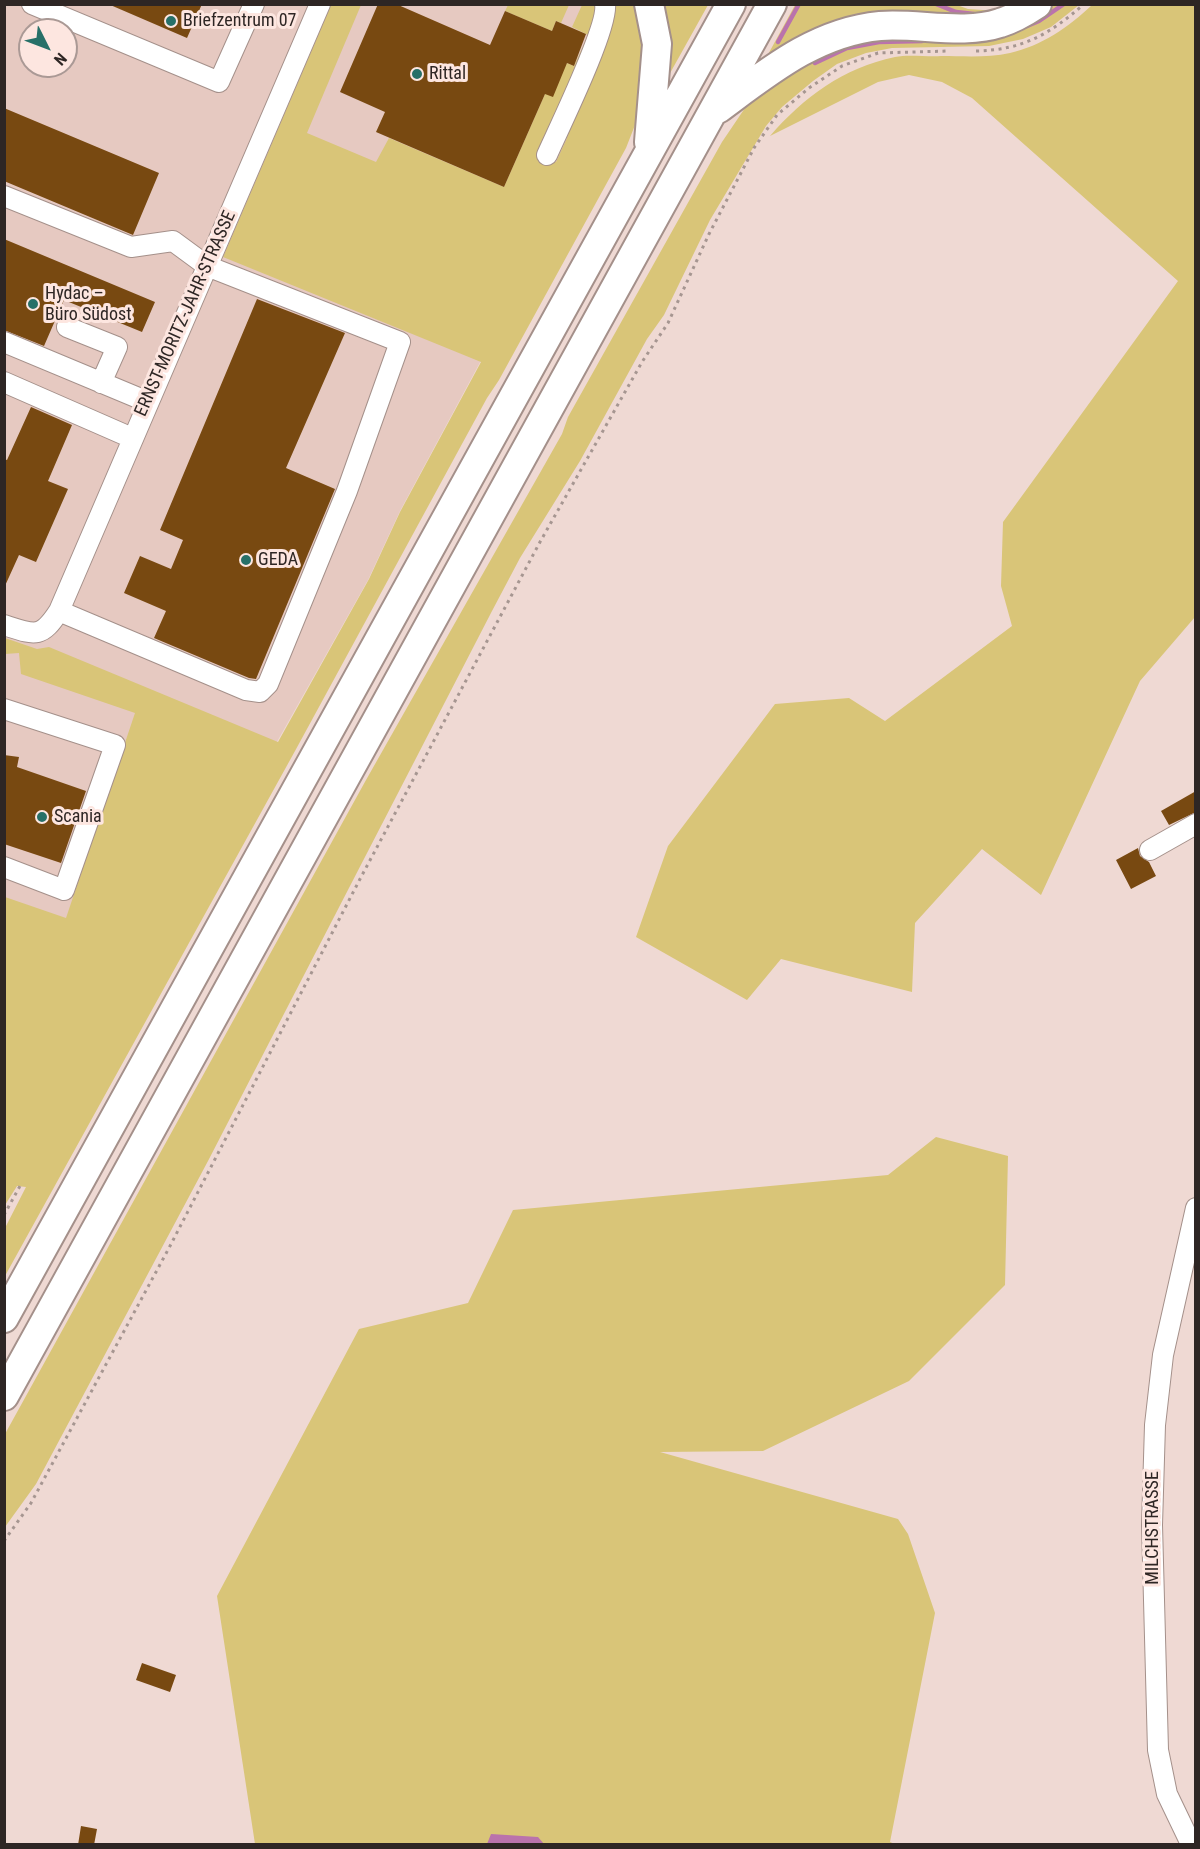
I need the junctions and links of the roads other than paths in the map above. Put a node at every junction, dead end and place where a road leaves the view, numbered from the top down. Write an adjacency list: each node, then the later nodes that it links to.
1 (32, 4): 2 (street)
2 (254, 4)
3 (321, 4): 13 (street, ERNST-MORITZ-JAHR-STRASSE)
4 (605, 4): 10 (street)
5 (649, 4): 11 (highway)
6 (731, 4): 11 (highway)
7 (772, 4): 9 (highway)
8 (1037, 4): 9 (highway)
9 (712, 113): 29 (highway)
10 (548, 155)
11 (648, 156): 28 (highway)
12 (4, 196): 13 (street)
13 (207, 266): 18 (street, ERNST-MORITZ-JAHR-STRASSE); 20 (street)
14 (67, 327): 17 (street)
15 (4, 342): 17 (street)
16 (4, 382): 19 (street)
17 (100, 383): 18 (street)
18 (148, 402): 19 (street, ERNST-MORITZ-JAHR-STRASSE)
19 (132, 438): 20 (street, ERNST-MORITZ-JAHR-STRASSE)
20 (55, 617): 21 (street)
21 (4, 626)
22 (4, 709): 25 (street)
23 (1196, 824): 24 (street)
24 (1150, 850)
25 (4, 867)
26 (1196, 1208): 27 (street, MILCHSTRASSE)
27 (1188, 1280): 30 (street, MILCHSTRASSE)
28 (4, 1318)
29 (4, 1396)
30 (1191, 1845)

